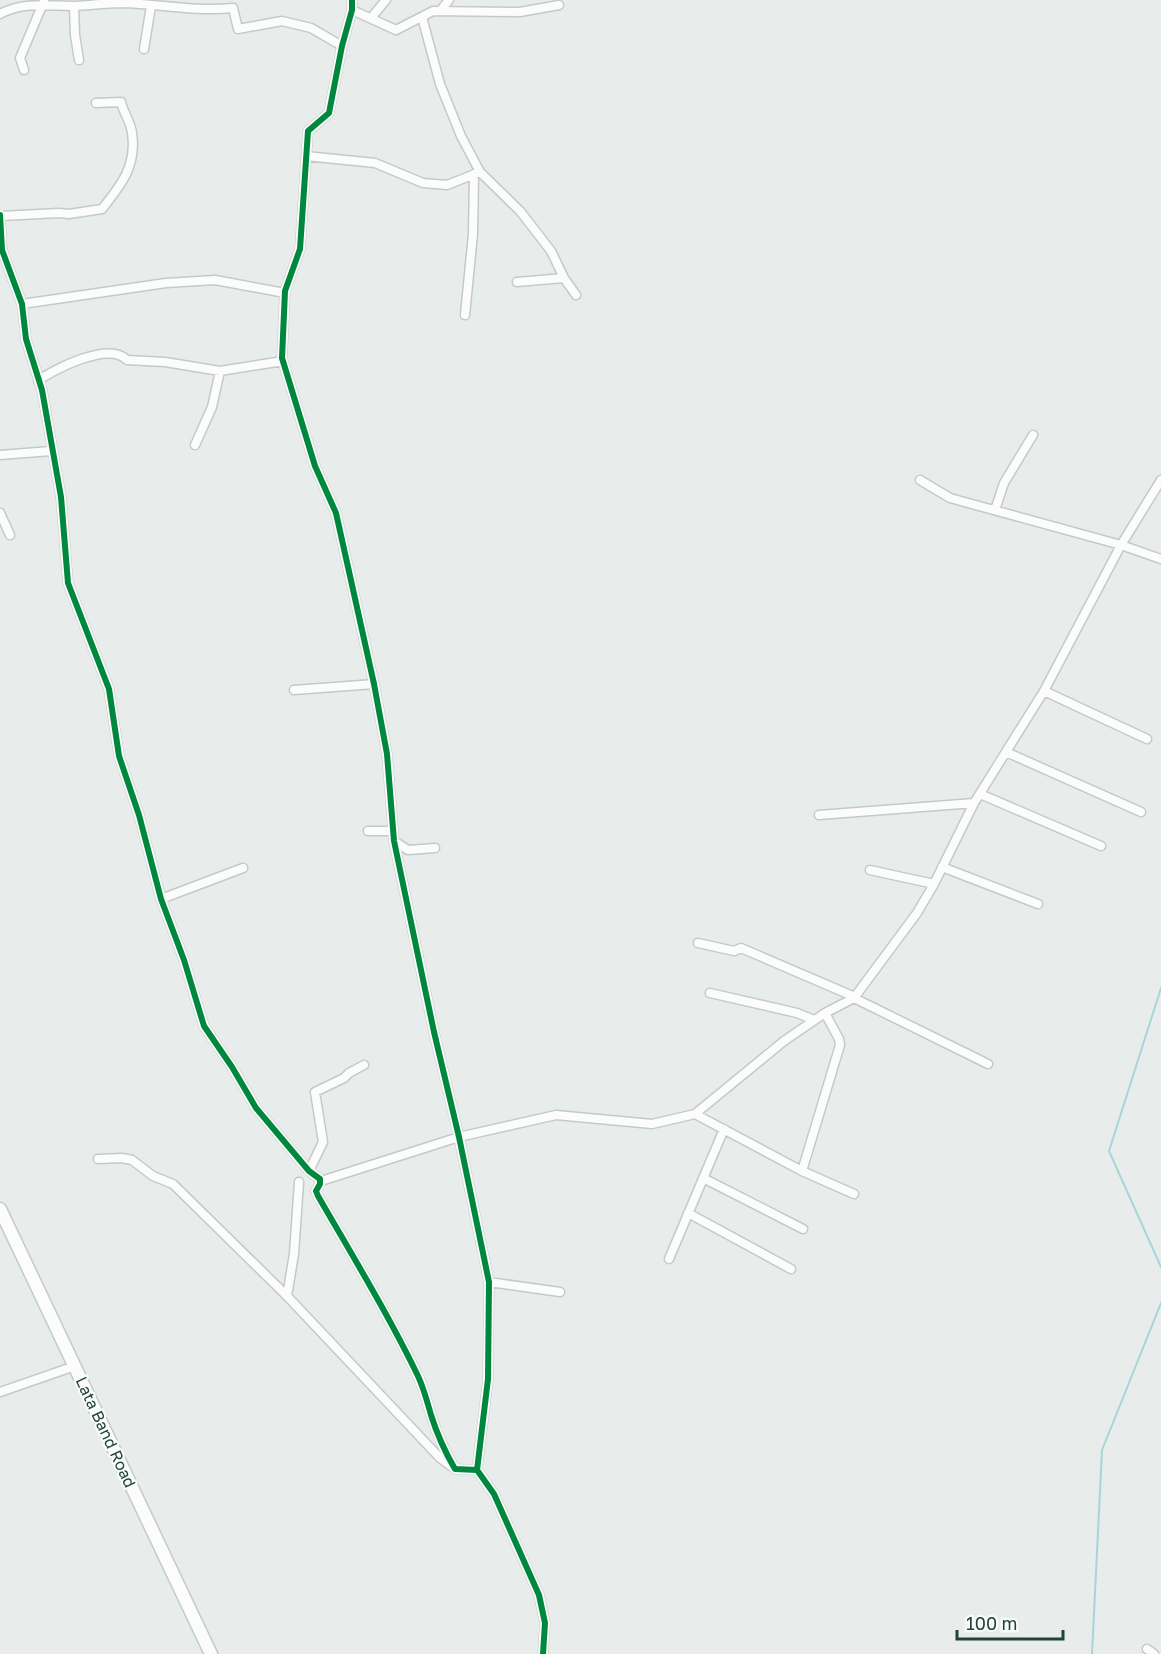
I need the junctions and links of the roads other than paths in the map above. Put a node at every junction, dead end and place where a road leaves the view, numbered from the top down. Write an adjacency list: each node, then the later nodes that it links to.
1 (386, 0): 11 (street)
2 (448, 0): 9 (street)
3 (43, 2): 6 (street); 8 (street); 15 (street)
4 (352, 5): 11 (street); 12 (street)
5 (559, 5): 9 (street)
6 (75, 6): 7 (street); 14 (street)
7 (151, 6): 12 (street); 13 (street)
8 (2, 10)
9 (440, 11): 10 (street)
10 (422, 17): 11 (street); 18 (street)
11 (370, 18)
12 (342, 46): 17 (street)
13 (144, 49)
14 (79, 60)
15 (24, 70)
16 (96, 103): 19 (street)
17 (306, 156): 18 (street); 22 (street)
18 (477, 173): 20 (street); 25 (street)
19 (0, 216): 24 (street)
20 (564, 278): 21 (street); 23 (street)
21 (517, 282)
22 (285, 293): 24 (street); 26 (street)
23 (576, 295)
24 (21, 304): 28 (street)
25 (465, 315)
26 (283, 361): 27 (street); 40 (street)
27 (220, 371): 28 (street); 30 (street)
28 (38, 381): 31 (street)
29 (1033, 435): 35 (street)
30 (195, 445)
31 (51, 451): 32 (street); 58 (street)
32 (0, 455)
33 (920, 480): 35 (street)
34 (1161, 480): 38 (street)
35 (995, 510): 38 (street)
36 (0, 513): 37 (street)
37 (10, 535)
38 (1121, 545): 39 (street); 42 (street)
39 (1161, 560)
40 (374, 684): 41 (street); 50 (street)
41 (294, 690)
42 (1044, 691): 43 (street); 44 (street)
43 (1147, 739)
44 (1006, 752): 45 (street); 47 (street)
45 (980, 794): 46 (street); 52 (street)
46 (974, 803): 48 (street); 54 (street)
47 (1141, 812)
48 (819, 815)
49 (368, 831): 50 (street)
50 (393, 831): 51 (street)
51 (394, 841): 53 (street); 69 (street)
52 (1101, 846)
53 (435, 848)
54 (942, 867): 57 (street); 59 (street)
55 (243, 868): 58 (street)
56 (870, 870): 57 (street)
57 (934, 884): 62 (street)
58 (162, 898): 71 (street)
59 (1038, 904)
60 (698, 943): 62 (street)
61 (710, 993): 64 (street)
62 (855, 998): 63 (street); 65 (street)
63 (825, 1013): 64 (street); 72 (street)
64 (814, 1020): 67 (street)
65 (988, 1064)
66 (364, 1065): 71 (street)
67 (695, 1114): 68 (street); 69 (street)
68 (724, 1129): 72 (street); 73 (street)
69 (459, 1137): 74 (street); 82 (street)
70 (98, 1159): 84 (street)
71 (309, 1171): 74 (street)
72 (802, 1171): 76 (street)
73 (703, 1178): 78 (street); 79 (street)
74 (321, 1181): 87 (street)
75 (299, 1182): 84 (street)
76 (854, 1194)
77 (0, 1209): 85 (main road, Lata Band Road)
78 (688, 1213): 80 (street); 81 (street)
79 (803, 1228)
80 (669, 1259)
81 (791, 1269)
82 (489, 1282): 83 (street); 88 (street)
83 (560, 1293)
84 (287, 1296): 87 (street)
85 (75, 1366): 86 (street); 89 (main road, Lata Band Road)
86 (0, 1392)
87 (455, 1469): 88 (street)
88 (477, 1470): 90 (street)
89 (211, 1654)
90 (543, 1654)

